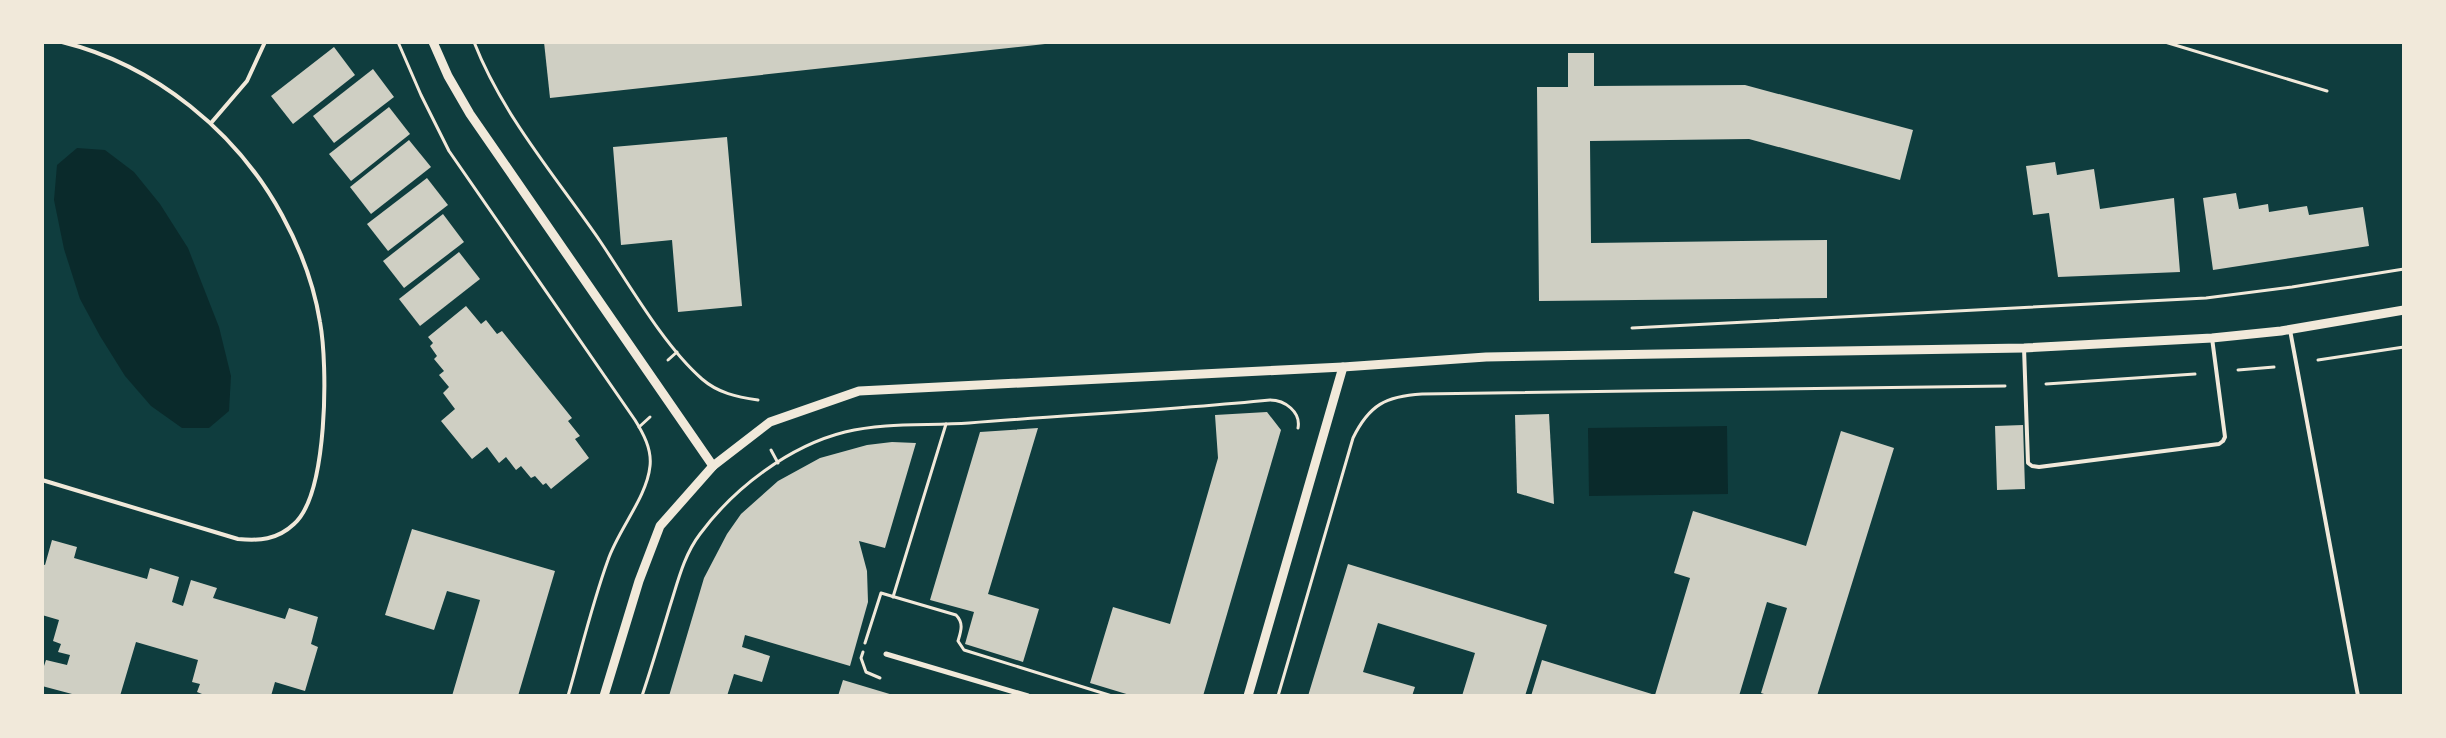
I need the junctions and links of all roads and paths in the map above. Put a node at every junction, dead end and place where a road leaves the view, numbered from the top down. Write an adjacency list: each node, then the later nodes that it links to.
1 (62, 42): 8 (lane)
2 (264, 42): 8 (lane)
3 (398, 42): 25 (path)
4 (433, 42): 21 (street)
5 (474, 42): 18 (path)
6 (2165, 42): 7 (path)
7 (2327, 90)
8 (211, 123): 22 (lane)
9 (2404, 310): 10 (street)
10 (2290, 330): 11 (street); 14 (lane)
11 (2212, 338): 13 (street); 16 (lane)
12 (2404, 347): 14 (path)
13 (2024, 348): 15 (street); 17 (lane)
14 (2296, 364): 16 (path); 31 (lane)
15 (1344, 367): 21 (street); 29 (street)
16 (2217, 372): 17 (path); 17 (lane)
17 (2026, 385): 30 (path)
18 (767, 401)
19 (946, 424): 20 (path); 23 (path); 27 (path)
20 (1297, 435)
21 (713, 466): 26 (street)
22 (42, 480)
23 (893, 597)
24 (886, 654): 28 (street)
25 (568, 696)
26 (604, 696)
27 (642, 696)
28 (1028, 696)
29 (1248, 696)
30 (1278, 696)
31 (2358, 696)

